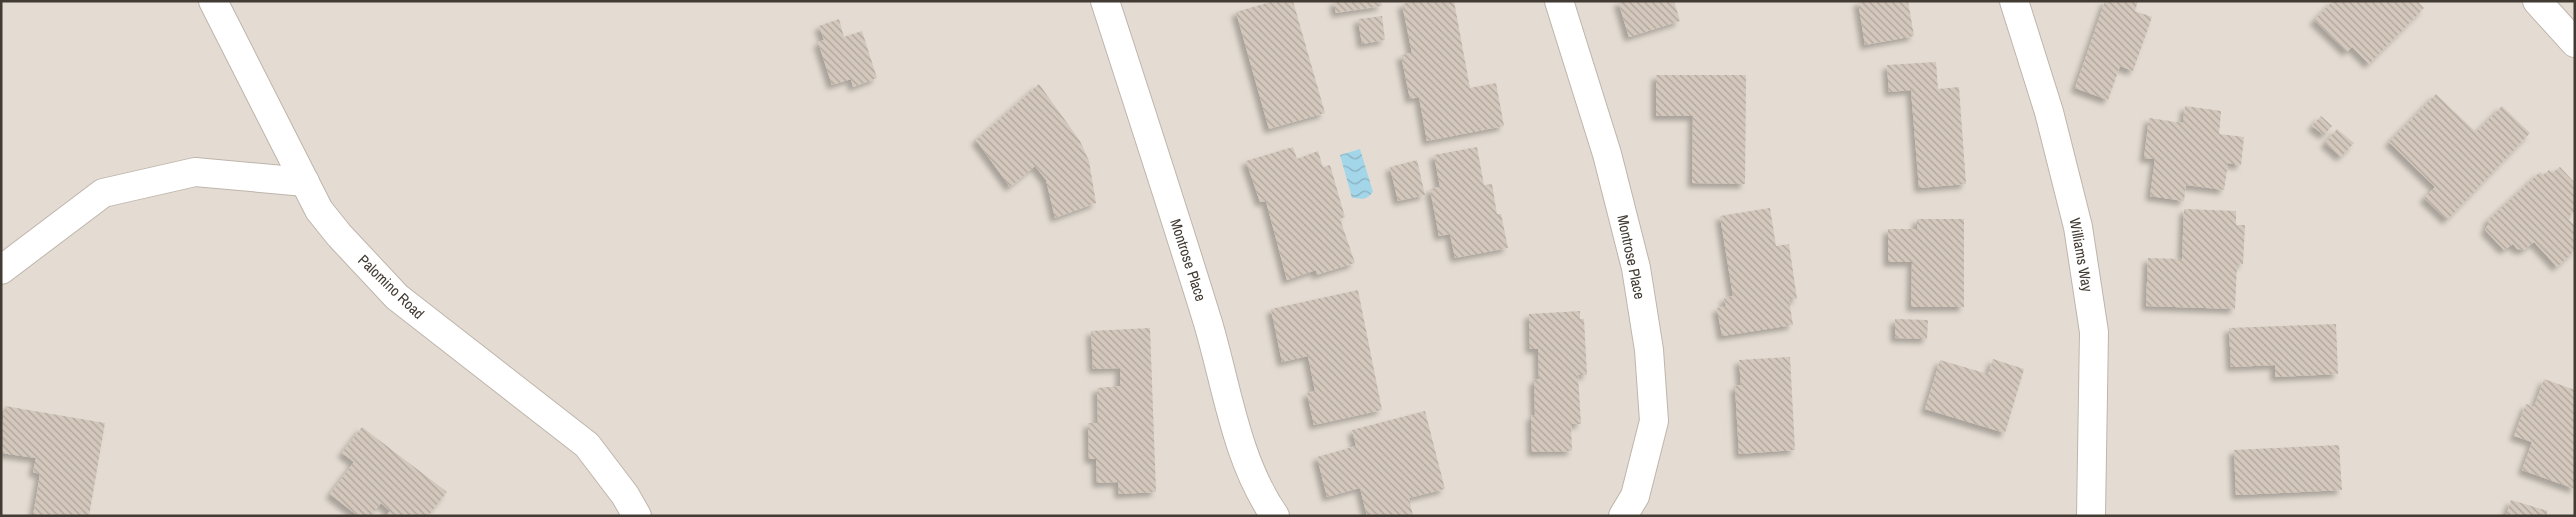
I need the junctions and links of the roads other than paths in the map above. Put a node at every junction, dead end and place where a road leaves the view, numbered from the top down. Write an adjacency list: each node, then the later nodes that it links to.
1 (214, 1): 7 (street, Palomino Road)
2 (1106, 1): 10 (street, Montrose Place)
3 (1559, 1): 11 (street, Montrose Place)
4 (2014, 1): 12 (street, Williams Way)
5 (2537, 1): 6 (street)
6 (2575, 43)
7 (305, 182): 8 (street); 9 (street, Palomino Road)
8 (1, 270)
9 (637, 516)
10 (1275, 516)
11 (1623, 516)
12 (2091, 516)

